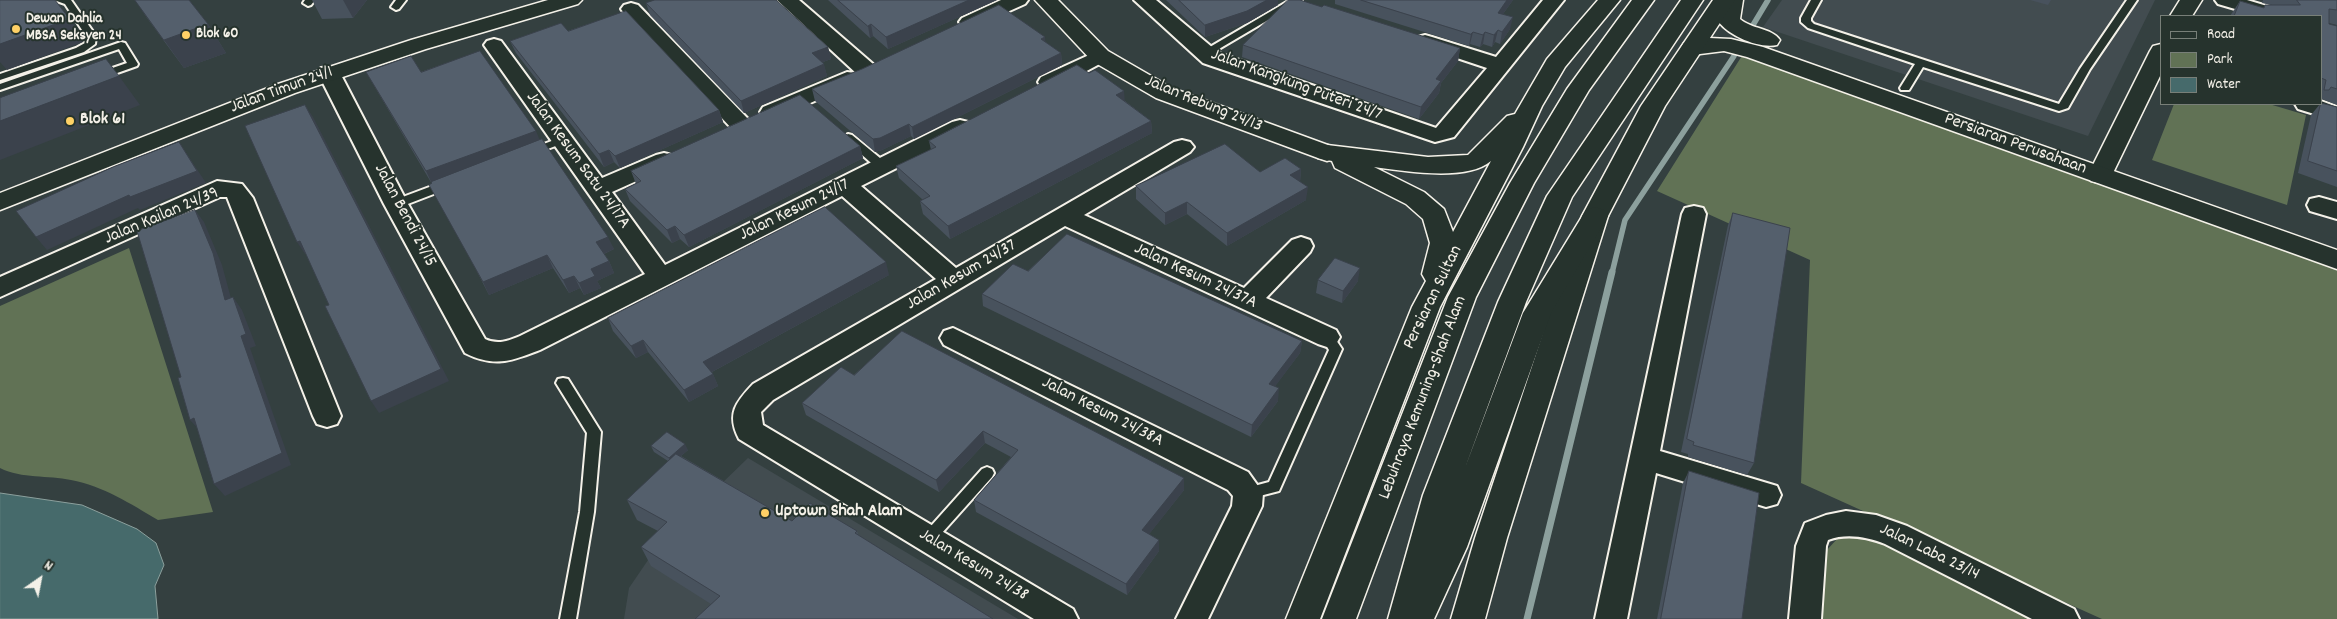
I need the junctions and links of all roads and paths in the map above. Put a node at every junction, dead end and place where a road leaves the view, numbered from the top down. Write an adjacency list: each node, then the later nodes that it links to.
1 (59, 0): 31 (lane)
2 (571, 0): 30 (main road, Jalan Timun 24/1)
3 (1018, 0): 21 (street)
4 (1046, 0): 27 (main road, Jalan Rebung 24/13)
5 (1144, 0): 25 (street, Jalan Kangkung Puteri 24/7)
6 (1610, 0): 37 (main road, Persiaran Sultan)
7 (1692, 0): 81 (main road)
8 (1724, 0): 24 (main road)
9 (1732, 0): 34 (main road, Persiaran Perusahaan)
10 (1816, 0): 28 (lane)
11 (2132, 0): 28 (lane)
12 (2190, 0): 19 (main road)
13 (2225, 0): 20 (street)
14 (1548, 1): 29 (street)
15 (795, 2): 18 (street)
16 (1301, 2): 25 (lane)
17 (1640, 3): 80 (main road, Lebuhraya Kemuning-Shah Alam)
18 (631, 9)
19 (2182, 15)
20 (2277, 15)
21 (946, 33)
22 (1403, 35): 29 (street)
23 (494, 45): 42 (street, Jalan Kesum Satu 24/17A)
24 (1692, 48): 48 (main road, Persiaran Perusahaan); 56 (main road)
25 (1203, 54): 41 (street, Jalan Kangkung Puteri 24/7)
26 (2160, 55): 48 (main road)
27 (1100, 56): 35 (street); 45 (main road, Jalan Rebung 24/13)
28 (1920, 62): 34 (lane)
29 (1499, 65): 41 (street)
30 (329, 73): 52 (main road, Jalan Timun 24/1); 53 (street, Jalan Bendi 24/15)
31 (0, 77)
32 (88, 80): 33 (lane)
33 (0, 87)
34 (1905, 88): 48 (main road, Persiaran Perusahaan)
35 (1030, 92)
36 (2309, 105): 38 (street)
37 (1530, 106): 45 (main road); 64 (main road, Persiaran Sultan)
38 (2337, 114)
39 (978, 118): 47 (street, Jalan Kesum 24/17)
40 (838, 129): 47 (lane)
41 (1435, 135)
42 (562, 140): 46 (lane); 51 (street, Jalan Kesum Satu 24/17A)
43 (1182, 147): 55 (street, Jalan Kesum 24/37)
44 (679, 153): 51 (street)
45 (1327, 153): 64 (main road)
46 (525, 154)
47 (882, 166): 50 (street, Jalan Kesum 24/17)
48 (2103, 167): 57 (main road, Persiaran Perusahaan); 59 (main road, Persiaran Perusahaan)
49 (461, 179): 53 (lane)
50 (846, 186): 60 (street, Jalan Kesum 24/17); 61 (street)
51 (599, 189): 60 (street, Jalan Kesum Satu 24/17A)
52 (0, 202)
53 (396, 204): 67 (street, Jalan Bendi 24/15)
54 (1694, 214): 71 (street)
55 (1064, 216): 61 (street, Jalan Kesum 24/37); 63 (street, Jalan Kesum 24/37A)
56 (1595, 216): 82 (main road); 83 (main road)
57 (2337, 241)
58 (1301, 246): 63 (street)
59 (2337, 260)
60 (660, 277): 67 (street, Jalan Kesum 24/17)
61 (954, 280): 69 (street, Jalan Kesum 24/37)
62 (1, 285): 70 (street, Jalan Kailan 24/39)
63 (1247, 300): 65 (street, Jalan Kesum 24/37A)
64 (1426, 307): 79 (main road, Persiaran Sultan)
65 (1327, 337): 73 (lane)
66 (952, 338): 73 (street, Jalan Kesum 24/38A)
67 (486, 353)
68 (563, 383): 76 (lane)
69 (747, 410): 75 (street, Jalan Kesum 24/38)
70 (327, 416)
71 (1644, 457): 74 (street); 84 (street)
72 (987, 473): 75 (lane)
73 (1248, 494): 78 (street)
74 (1766, 495)
75 (928, 539): 77 (street, Jalan Kesum 24/38)
76 (568, 619)
77 (1062, 619)
78 (1192, 619)
79 (1303, 619)
80 (1338, 619)
81 (1405, 619)
82 (1417, 619)
83 (1468, 619)
84 (1611, 619)
85 (1805, 619): 86 (street, Jalan Laba 23/14)
86 (2063, 619)

